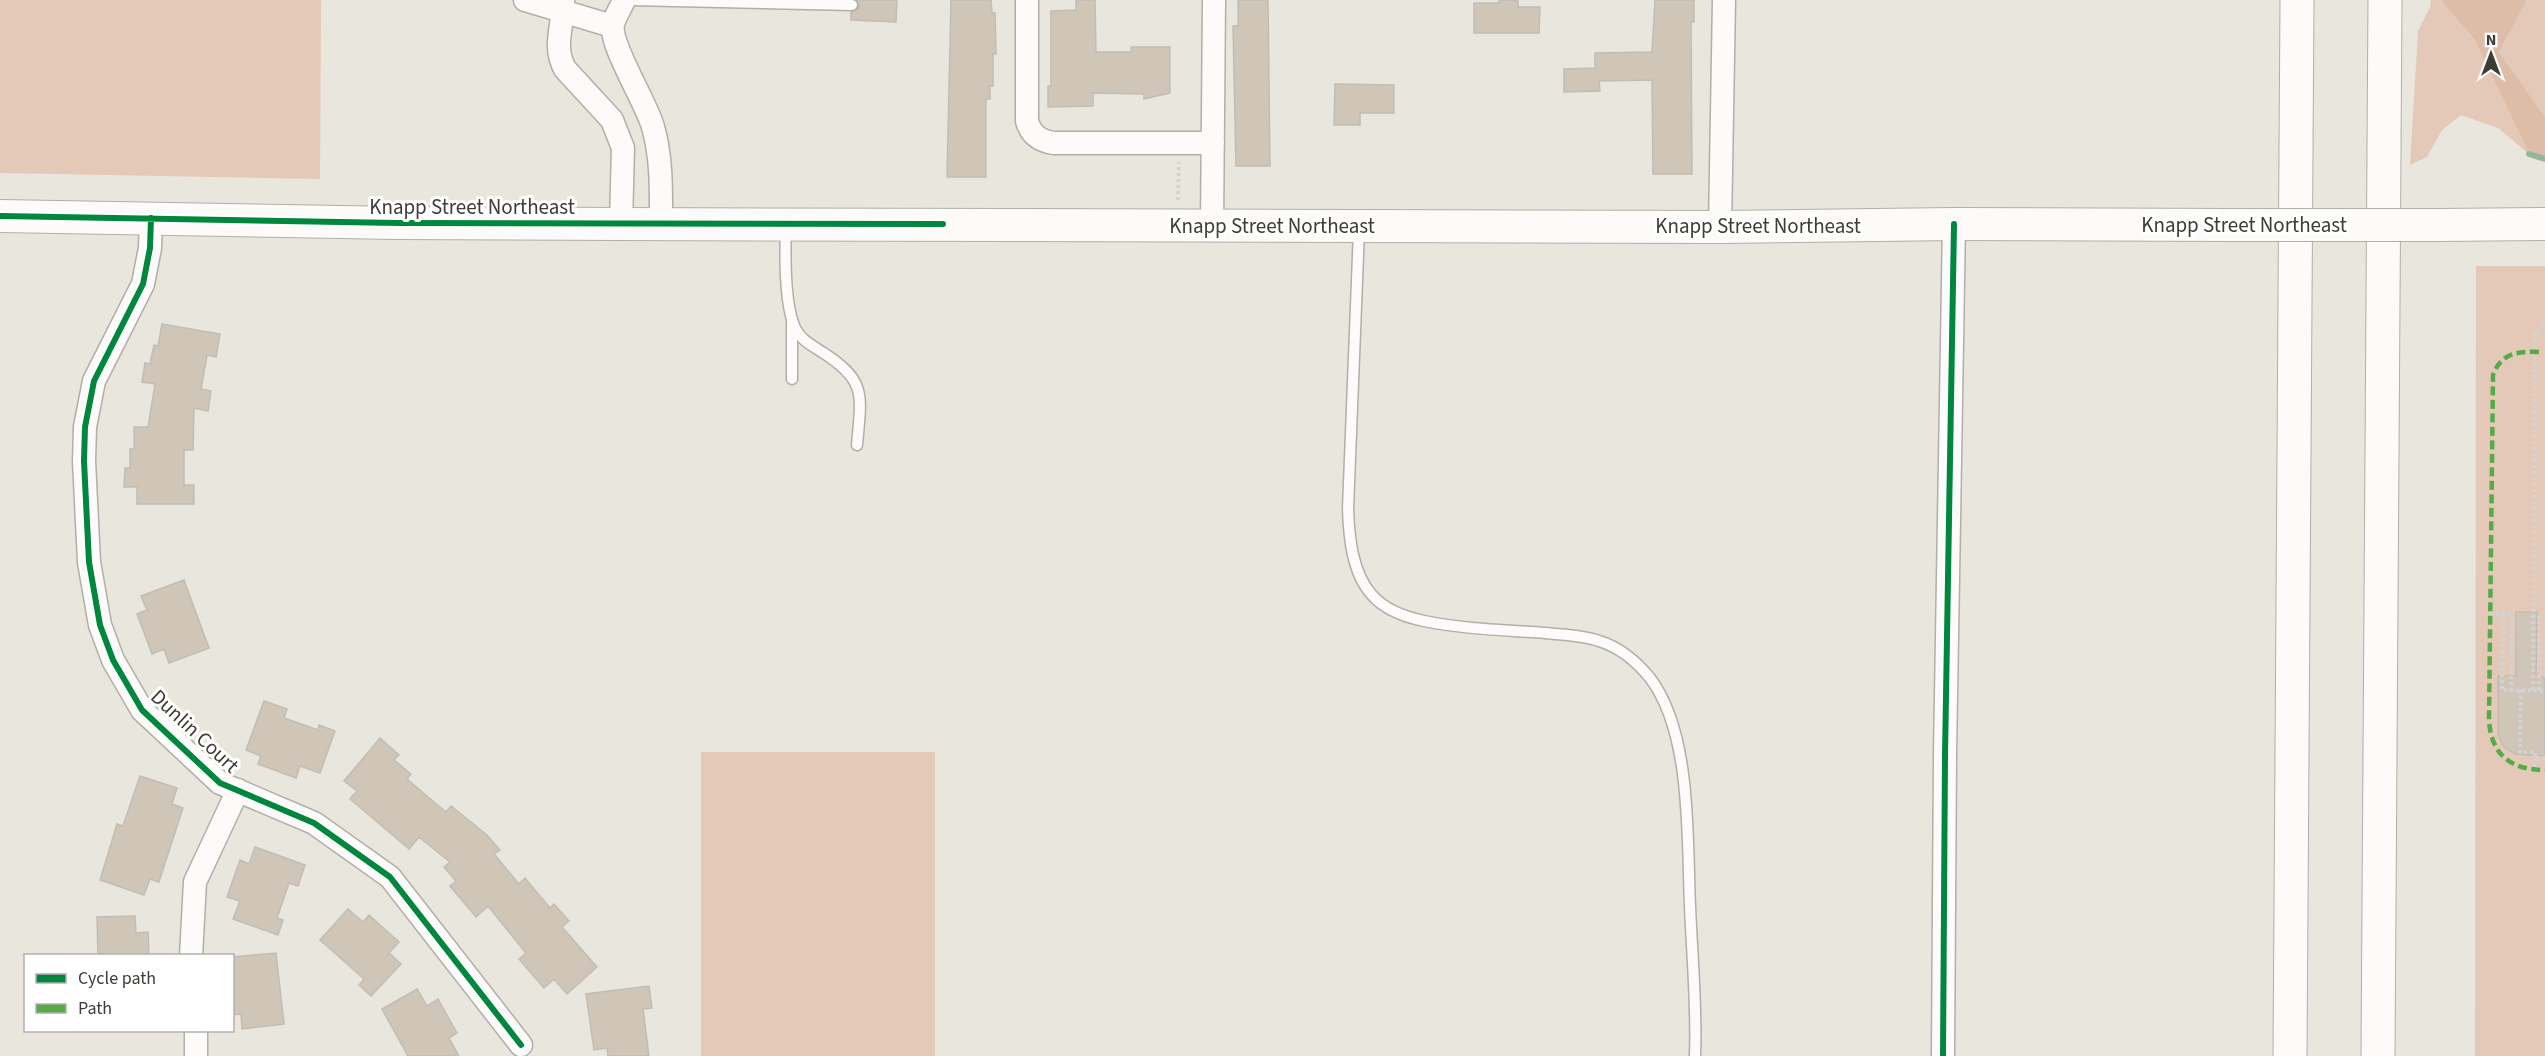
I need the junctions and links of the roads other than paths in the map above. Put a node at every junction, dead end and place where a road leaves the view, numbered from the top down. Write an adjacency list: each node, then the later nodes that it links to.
1 (525, 0): 10 (street)
2 (624, 0): 11 (street)
3 (630, 0): 9 (lane)
4 (1027, 0): 12 (street)
5 (1214, 0): 12 (street)
6 (1724, 0): 22 (street)
7 (2297, 0): 33 (highway)
8 (2385, 0): 34 (highway)
9 (852, 5)
10 (563, 6): 11 (street); 15 (street)
11 (612, 26): 16 (street)
12 (1213, 143): 20 (street)
13 (0, 216): 14 (main road, Knapp Street Northeast)
14 (151, 218): 15 (main road, Knapp Street Northeast); 26 (street, Dunlin Court)
15 (621, 224): 16 (main road, Knapp Street Northeast)
16 (661, 224): 17 (main road, Knapp Street Northeast)
17 (787, 224): 20 (main road, Knapp Street Northeast); 23 (lane)
18 (1954, 224): 19 (main road, Knapp Street Northeast, bridge); 22 (main road, Knapp Street Northeast); 32 (street)
19 (2545, 224)
20 (1212, 226): 21 (main road, Knapp Street Northeast)
21 (1360, 227): 22 (main road, Knapp Street Northeast); 31 (lane)
22 (1720, 227)
23 (792, 318): 24 (lane); 25 (lane)
24 (792, 379)
25 (857, 445)
26 (238, 790): 27 (street); 29 (street, Dunlin Court)
27 (191, 954)
28 (196, 1032): 30 (street)
29 (521, 1045)
30 (196, 1056)
31 (1695, 1056)
32 (1943, 1056)
33 (2290, 1056)
34 (2378, 1056)

